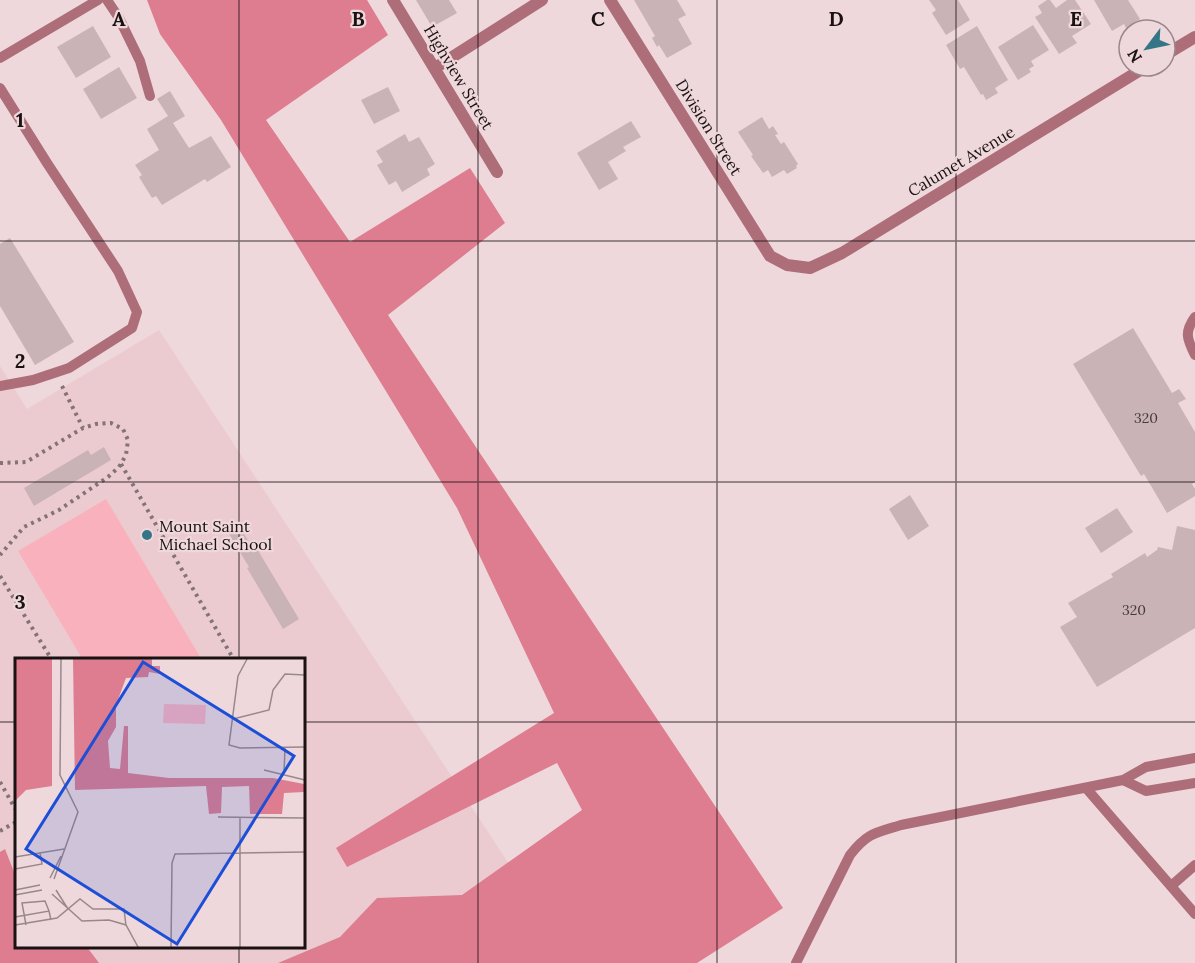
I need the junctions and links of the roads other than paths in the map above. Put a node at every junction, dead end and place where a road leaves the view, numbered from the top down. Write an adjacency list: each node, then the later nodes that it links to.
1 (98, 0): 8 (lane)
2 (107, 0): 12 (lane)
3 (393, 0): 9 (street, Highview Street)
4 (542, 0): 9 (street)
5 (610, 0): 14 (street, Division Street)
6 (1195, 37): 7 (street)
7 (1177, 48)
8 (0, 57)
9 (435, 68): 13 (street, Highview Street)
10 (1127, 78): 14 (street, Calumet Avenue)
11 (0, 88): 17 (lane)
12 (150, 96)
13 (497, 172)
14 (787, 265)
15 (1195, 317): 16 (lane)
16 (1195, 355)
17 (0, 386)
18 (1195, 758): 19 (lane)
19 (1123, 780): 20 (lane); 21 (lane)
20 (1195, 783)
21 (1086, 788): 23 (lane); 25 (lane)
22 (1195, 865): 23 (lane)
23 (1171, 886): 24 (lane)
24 (1195, 914)
25 (796, 963)

